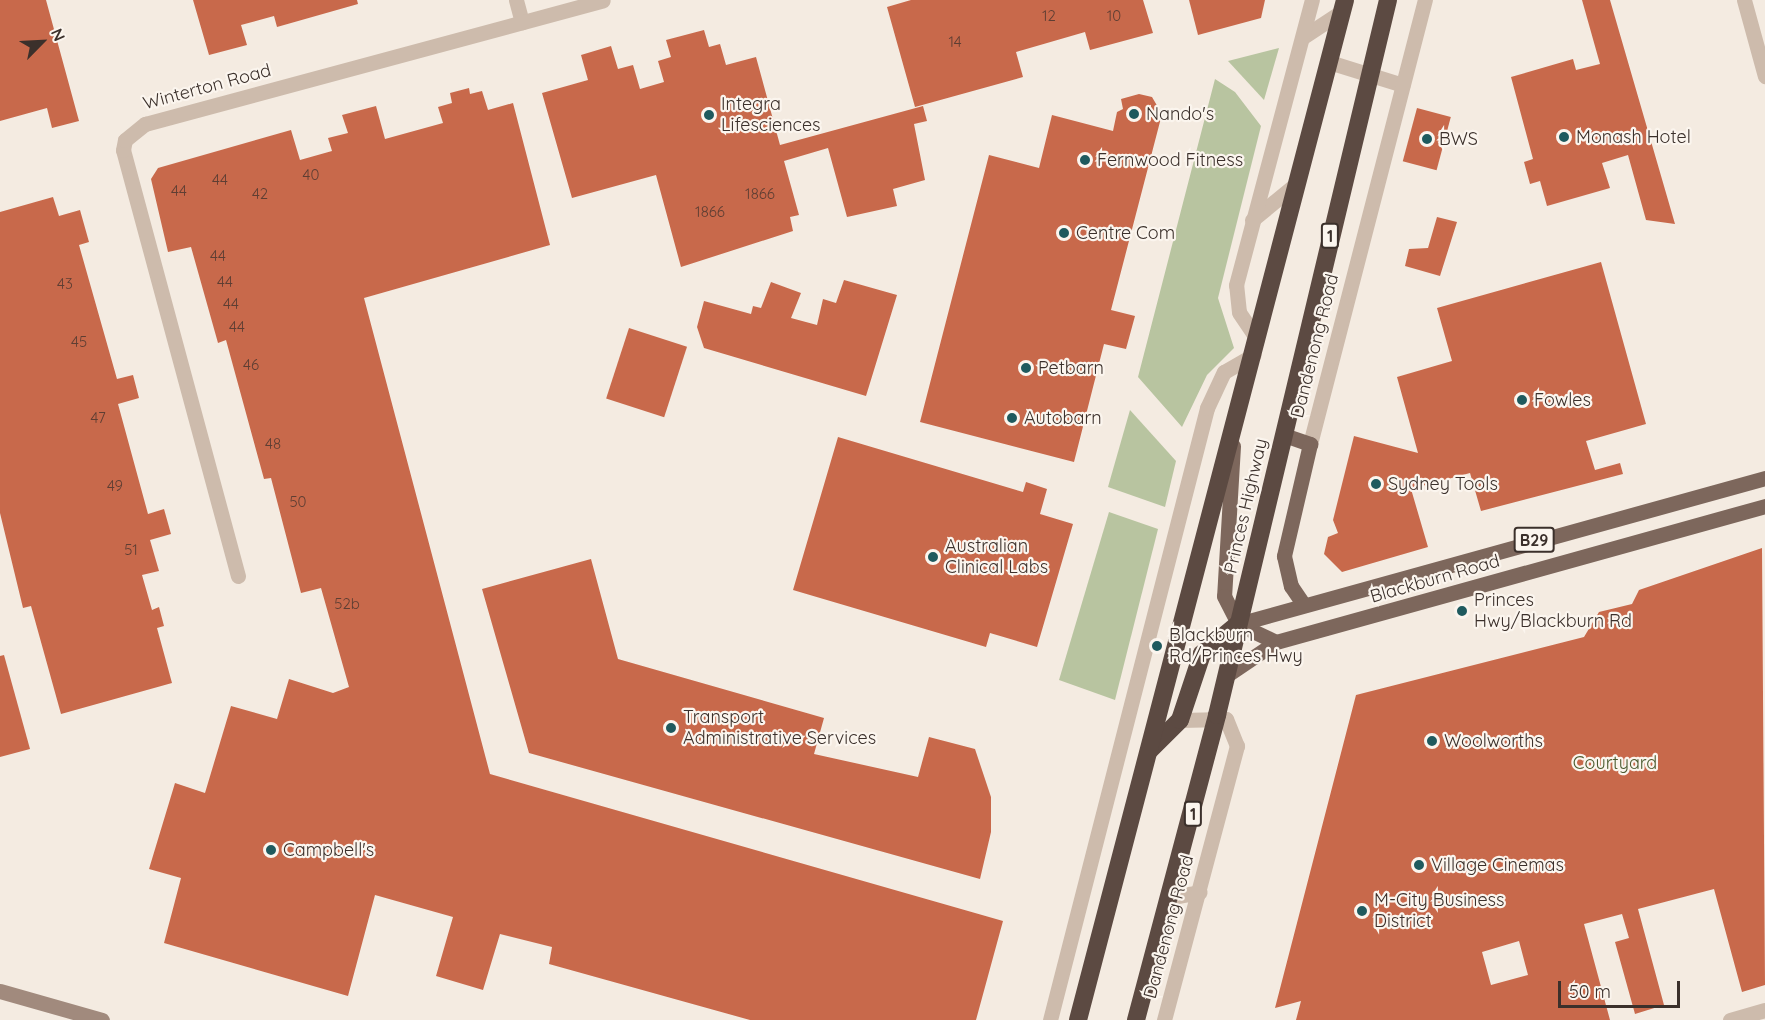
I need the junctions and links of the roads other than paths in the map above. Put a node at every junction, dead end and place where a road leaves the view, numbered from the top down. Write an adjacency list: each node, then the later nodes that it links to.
1 (516, 0): 8 (street)
2 (603, 0): 8 (street, Winterton Road)
3 (1312, 0): 9 (street)
4 (1388, 0): 11 (highway, Princes Highway / 1)
5 (1425, 0): 13 (street, Dandenong Road)
6 (1744, 0): 12 (street)
7 (1343, 6): 9 (street, Princes Highway); 10 (highway, Princes Highway)
8 (522, 22): 22 (street, Winterton Road)
9 (1303, 37): 15 (street)
10 (1329, 62): 11 (street); 14 (highway, Princes Highway)
11 (1369, 74): 13 (street); 17 (highway, Princes Highway / 1)
12 (1765, 76)
13 (1403, 85): 19 (street, Dandenong Road)
14 (1297, 183): 15 (street); 16 (highway, Princes Highway)
15 (1252, 220): 16 (street)
16 (1255, 347): 18 (highway, Princes Highway); 35 (street)
17 (1284, 435): 19 (main road); 24 (highway, Princes Highway / 1)
18 (1233, 438): 24 (main road); 29 (highway, Princes Highway)
19 (1310, 444): 23 (main road)
20 (1765, 478): 23 (main road, Blackburn Road / B29)
21 (1765, 506): 25 (main road, Blackburn Road / B29)
22 (238, 576)
23 (1304, 604): 24 (main road, Blackburn Road / B29)
24 (1238, 624): 25 (main road); 26 (highway, Princes Highway / 1); 28 (highway)
25 (1276, 642): 26 (main road, Blackburn Road / B29)
26 (1227, 675): 27 (highway, Princes Highway / 1)
27 (1217, 716): 28 (street); 30 (street, Dandenong Road); 31 (highway, Princes Highway / 1)
28 (1180, 720): 29 (highway)
29 (1148, 752): 36 (highway, Princes Highway)
30 (1200, 892): 31 (street); 38 (street, Dandenong Road)
31 (1172, 897): 37 (highway, Princes Highway / 1)
32 (0, 991): 34 (main road)
33 (1765, 1010): 39 (street)
34 (102, 1020)
35 (1050, 1020)
36 (1078, 1020)
37 (1136, 1020)
38 (1164, 1020)
39 (1730, 1020)

